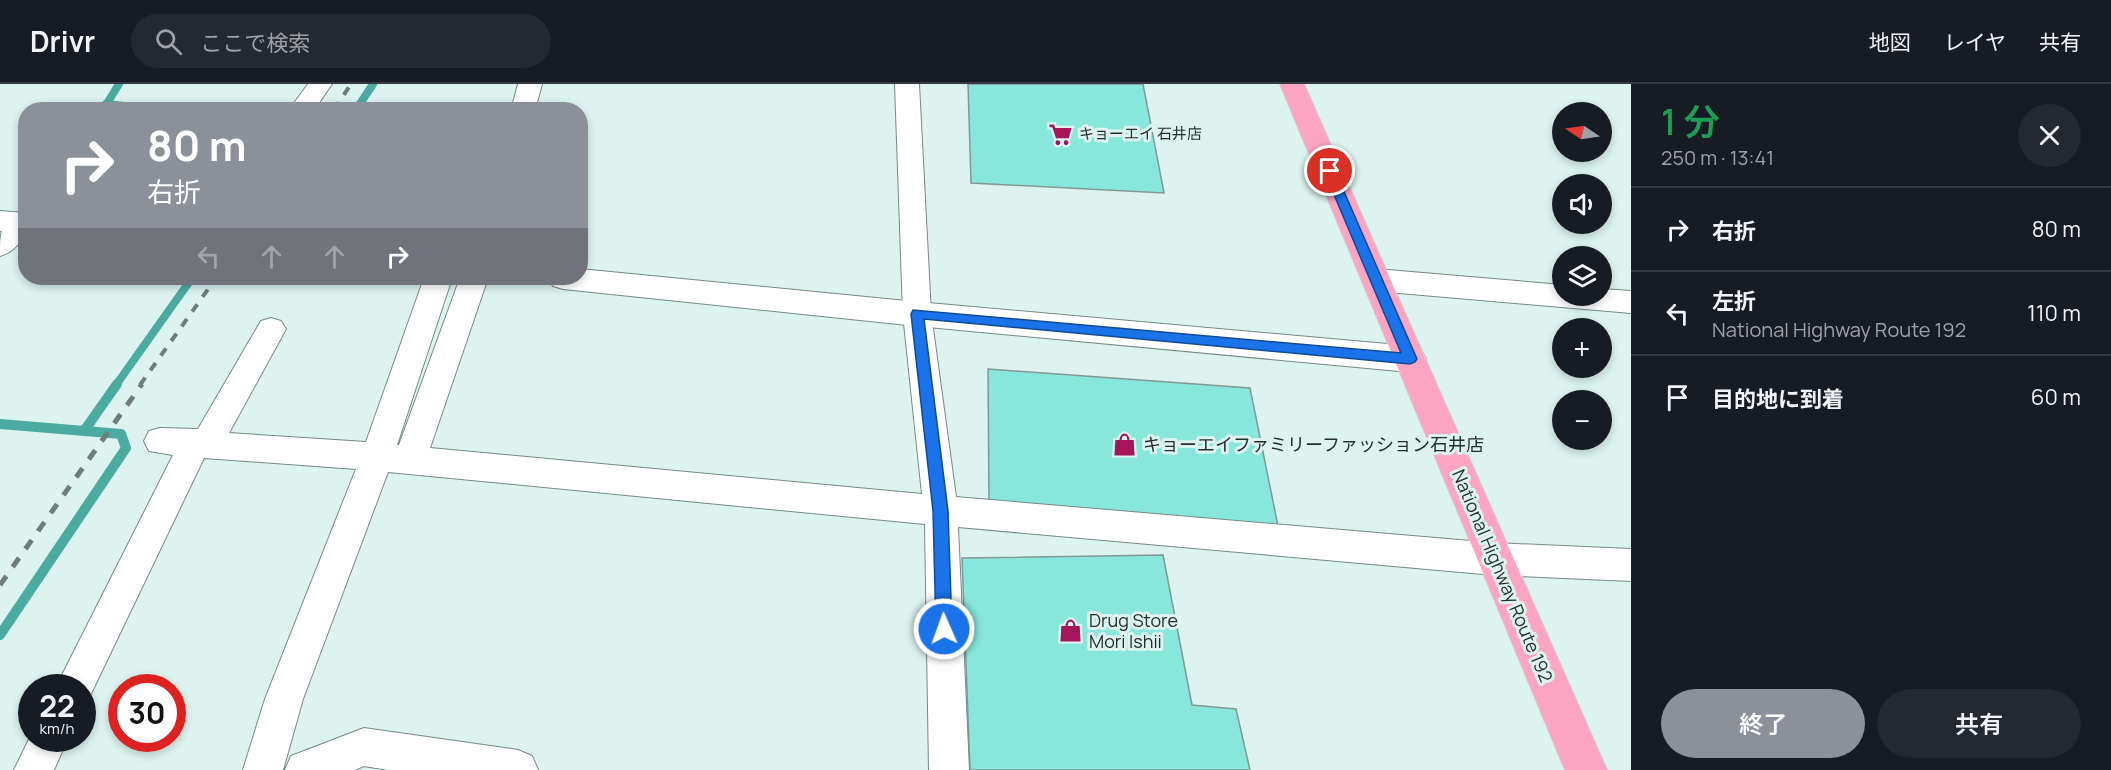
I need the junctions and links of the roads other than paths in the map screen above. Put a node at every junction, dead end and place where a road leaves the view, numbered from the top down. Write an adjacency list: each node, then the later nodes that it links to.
1 (320, 84): 5 (street)
2 (530, 84): 6 (street)
3 (907, 84): 14 (street)
4 (1292, 84): 9 (highway, National Highway Route 192)
5 (307, 102)
6 (525, 102)
7 (14, 222): 8 (street)
8 (0, 246)
9 (1376, 280): 13 (street); 16 (highway, National Highway Route 192)
10 (588, 281): 14 (street)
11 (436, 285): 19 (street)
12 (472, 285): 20 (street)
13 (1631, 302)
14 (917, 314): 16 (street); 21 (street)
15 (271, 328): 18 (street)
16 (1410, 359): 22 (highway, National Highway Route 192)
17 (160, 441): 18 (street)
18 (201, 442): 19 (street); 24 (street)
19 (377, 457): 20 (street); 27 (street)
20 (410, 460): 21 (street)
21 (941, 511): 22 (street); 30 (street)
22 (1494, 559): 23 (street); 31 (highway, National Highway Route 192)
23 (1631, 565)
24 (82, 674)
25 (42, 752): 26 (street)
26 (34, 770)
27 (263, 770)
28 (305, 770): 29 (street)
29 (518, 770)
30 (949, 770)
31 (1586, 770)

